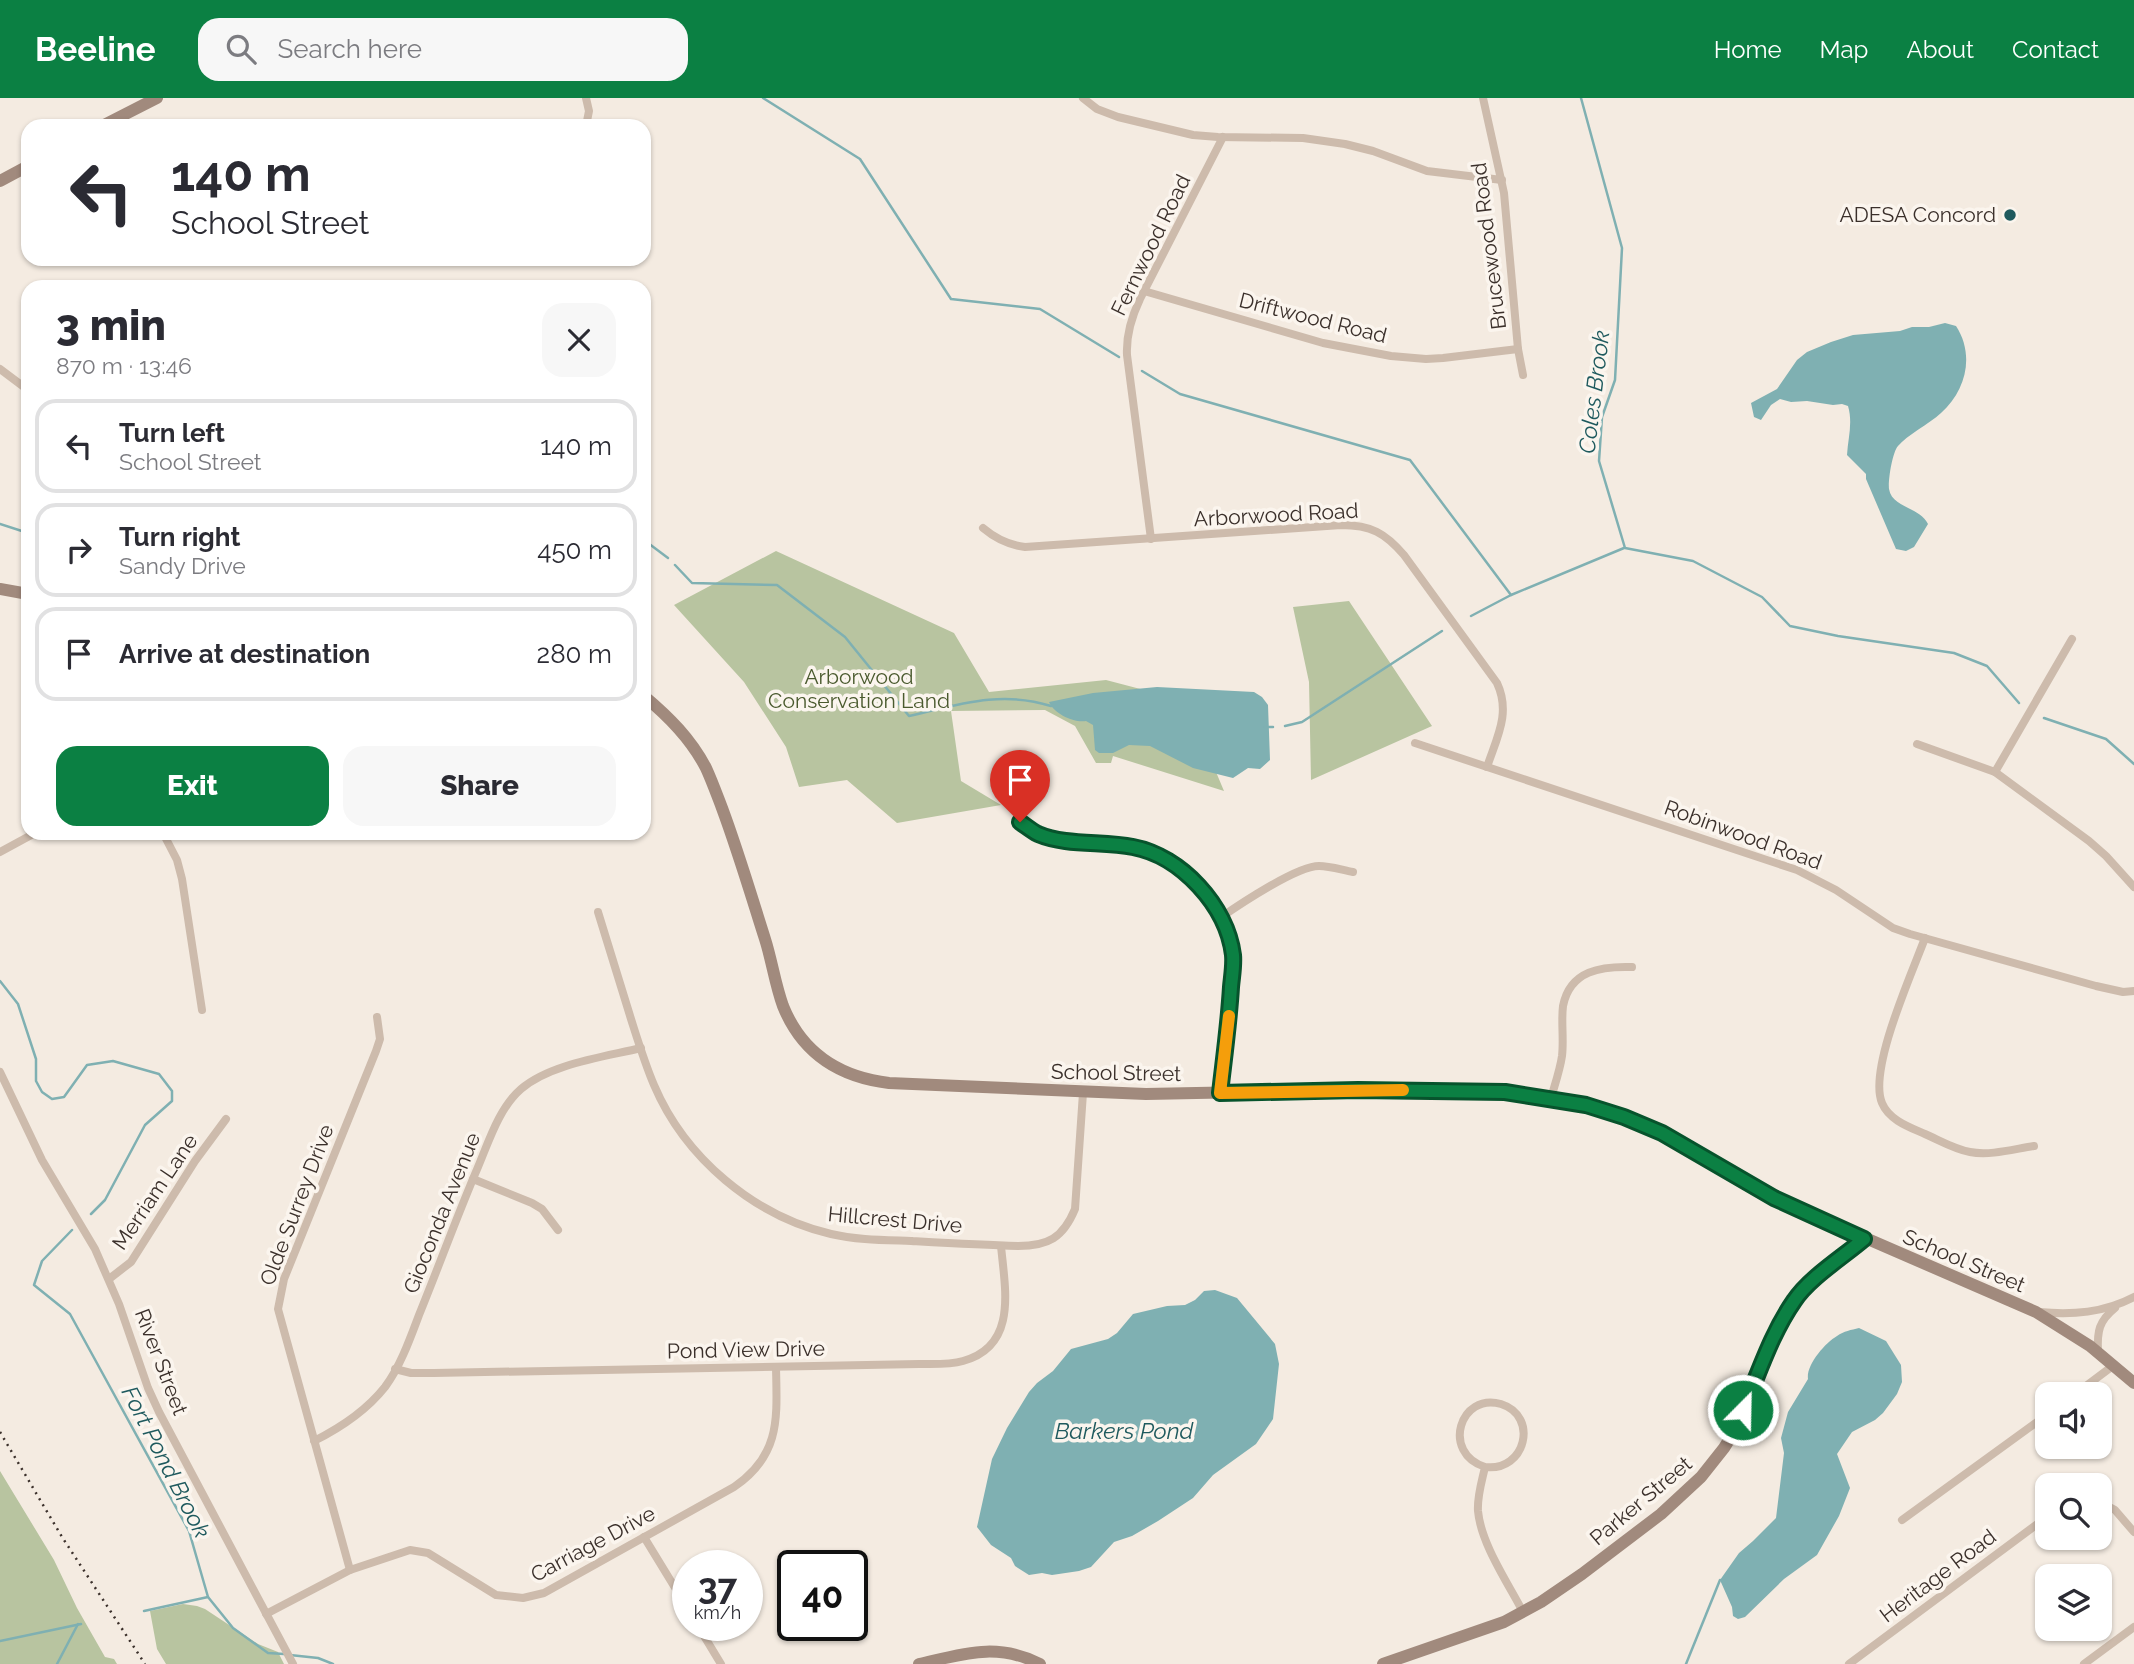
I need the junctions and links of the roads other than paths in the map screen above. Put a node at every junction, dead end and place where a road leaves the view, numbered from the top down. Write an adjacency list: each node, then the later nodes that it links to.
1 (157, 98): 5 (street)
2 (586, 98): 6 (street)
3 (1083, 98): 7 (street)
4 (1483, 98): 9 (street, Brucewood Road)
5 (116, 119)
6 (587, 119)
7 (1223, 137): 9 (street); 11 (street, Fernwood Road)
8 (21, 170): 10 (street)
9 (1502, 180): 12 (street, Brucewood Road)
10 (0, 181)
11 (1144, 291): 12 (street, Driftwood Road); 17 (street, Fernwood Road)
12 (1518, 349): 14 (street, Brucewood Road)
13 (0, 369): 15 (street)
14 (1523, 375)
15 (21, 385)
16 (983, 528): 17 (street, Arborwood Road)
17 (1152, 539): 24 (street, Arborwood Road)
18 (0, 590): 19 (street)
19 (21, 593)
20 (2072, 639): 25 (street)
21 (651, 702): 41 (street, School Street)
22 (1415, 743): 24 (street, Robinwood Road)
23 (1917, 744): 25 (street)
24 (1487, 766): 34 (street, Robinwood Road)
25 (1995, 772): 31 (street)
26 (1020, 822): 33 (street)
27 (22, 840): 29 (street)
28 (167, 840): 37 (street)
29 (0, 852)
30 (1353, 872): 33 (street)
31 (2134, 887)
32 (598, 912): 39 (street, Hillcrest Drive)
33 (1220, 918): 42 (street)
34 (1925, 938): 36 (street, Robinwood Road); 45 (street)
35 (1632, 967): 43 (street)
36 (2134, 991)
37 (202, 1010)
38 (377, 1017): 61 (street, Olde Surrey Drive)
39 (641, 1048): 46 (street, Gioconda Avenue); 49 (street, Hillcrest Drive)
40 (0, 1072): 50 (street, River Street)
41 (1083, 1093): 42 (street, School Street); 49 (street, Hillcrest Drive)
42 (1220, 1093): 43 (street, School Street)
43 (1551, 1098): 48 (street, School Street)
44 (226, 1119): 50 (street, Merriam Lane)
45 (2034, 1146)
46 (473, 1179): 47 (street); 57 (street, Gioconda Avenue)
47 (558, 1230)
48 (1864, 1239): 53 (street, School Street); 70 (street, Parker Street)
49 (1001, 1245): 56 (street, Pond View Drive)
50 (109, 1279): 71 (street, River Street)
51 (2134, 1297): 52 (street)
52 (2117, 1306): 53 (street); 54 (street)
53 (2036, 1312): 54 (street, School Street)
54 (2098, 1351): 55 (street, School Street)
55 (2114, 1365): 58 (street); 59 (street, School Street)
56 (776, 1367): 57 (street, Pond View Drive); 67 (street, Carriage Drive)
57 (395, 1368): 61 (street, Gioconda Avenue)
58 (2091, 1382)
59 (2134, 1383)
60 (2035, 1423): 64 (street)
61 (314, 1441): 68 (street, Olde Surrey Drive)
62 (1485, 1467): 62 (street); 70 (street)
63 (2112, 1508): 66 (street)
64 (1902, 1520)
65 (2035, 1526): 79 (street, Heritage Road)
66 (2134, 1532)
67 (644, 1537): 68 (street, Carriage Drive); 69 (street)
68 (350, 1570): 71 (street, Carriage Drive)
69 (672, 1583)
70 (1523, 1612): 78 (street, Parker Street)
71 (266, 1614): 74 (street, River Street)
72 (2134, 1627): 80 (street)
73 (707, 1641): 75 (street)
74 (293, 1664)
75 (721, 1664)
76 (919, 1664): 77 (street)
77 (1040, 1664)
78 (1382, 1664)
79 (1849, 1664)
80 (2084, 1664)

